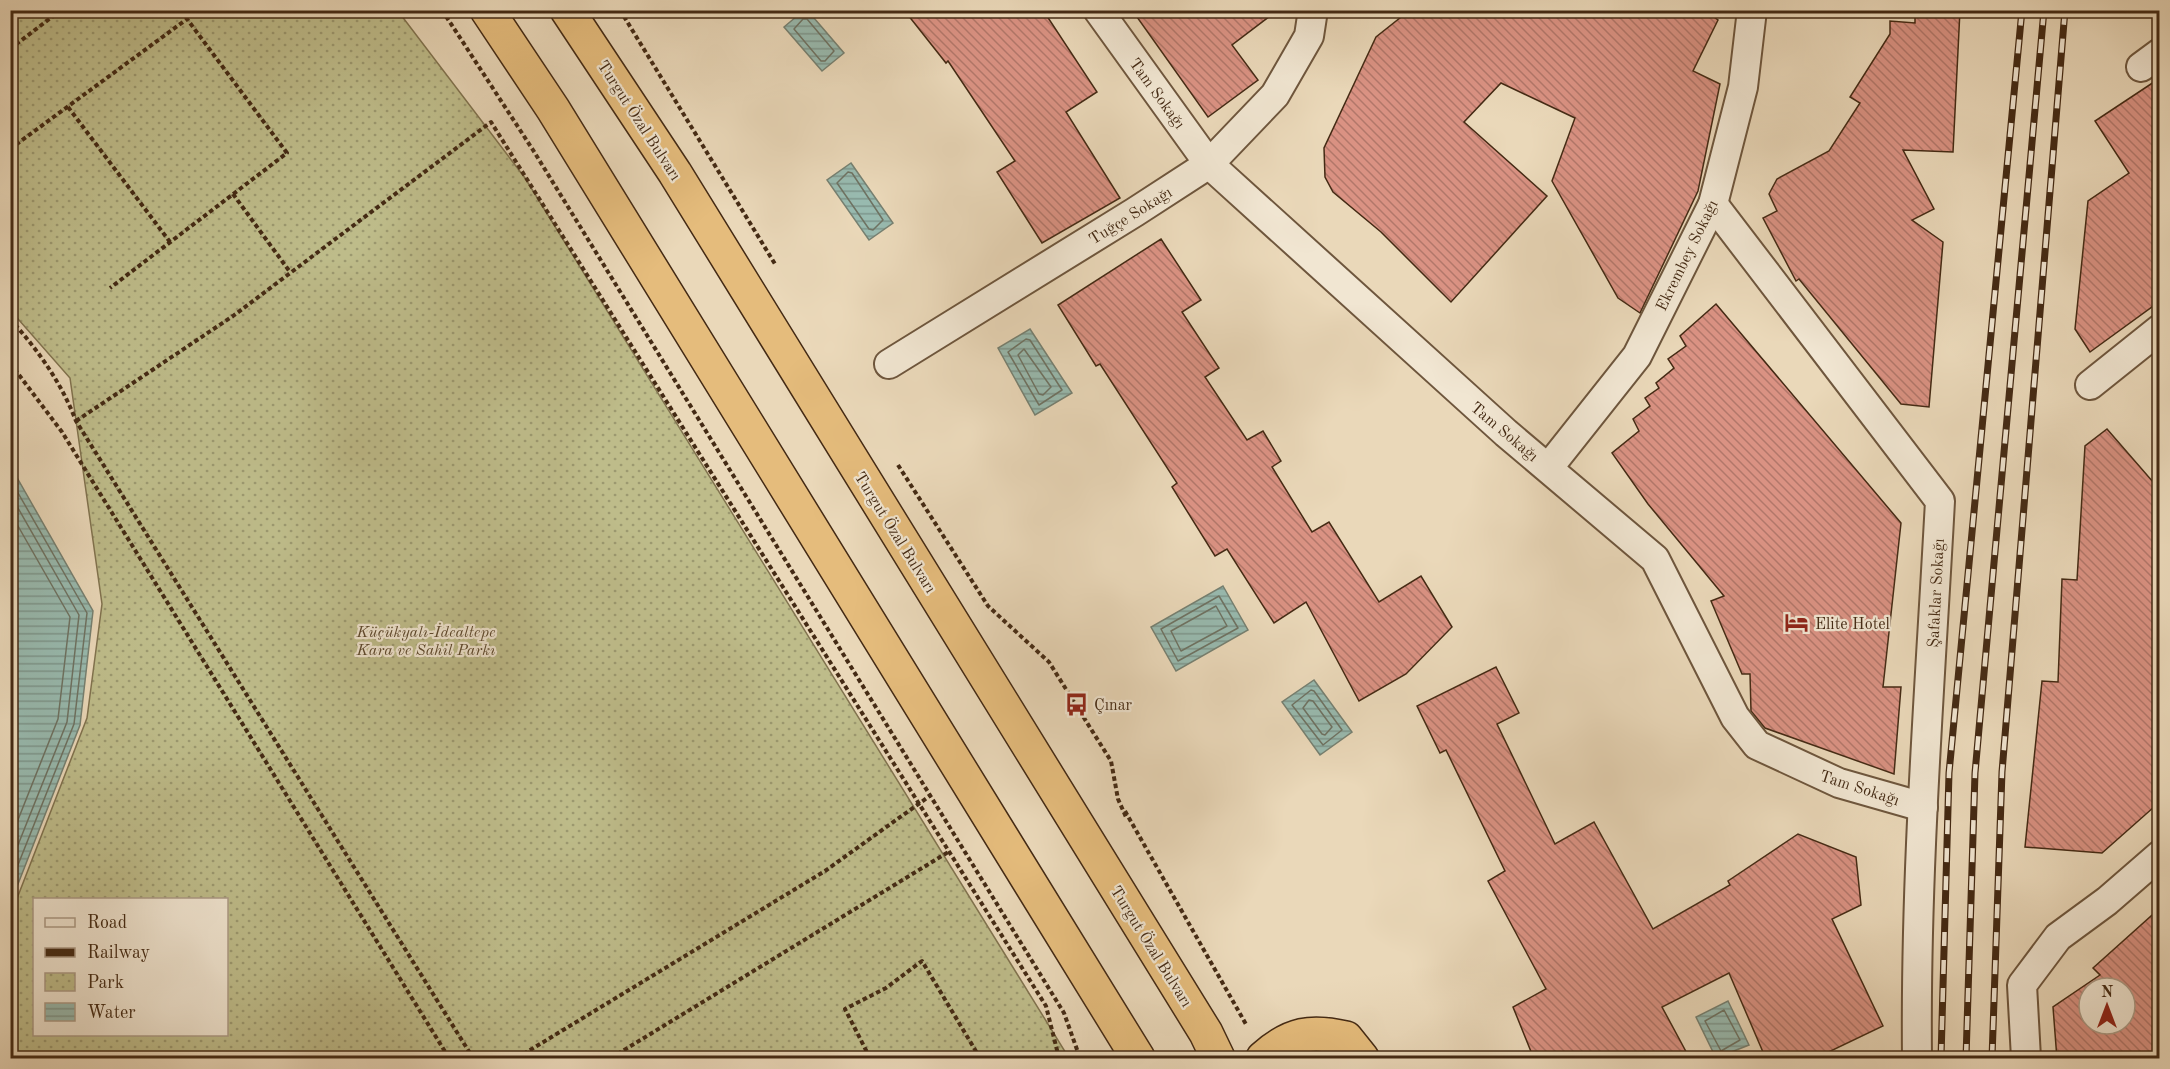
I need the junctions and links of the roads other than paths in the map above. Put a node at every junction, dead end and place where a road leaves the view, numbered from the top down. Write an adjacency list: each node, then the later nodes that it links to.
1 (487, 10): 14 (highway)
2 (567, 10): 15 (highway, Turgut Özal Bulvarı)
3 (1098, 10): 6 (street, Tam Sokağı)
4 (1313, 10): 6 (street, Tuğçe Sokağı)
5 (1752, 10): 7 (street, Ekrembey Sokağı)
6 (1209, 164): 9 (street, Tuğçe Sokağı); 11 (street, Tam Sokağı)
7 (1713, 204): 11 (street, Ekrembey Sokağı); 12 (street, Şafaklar Sokağı)
8 (2160, 329): 10 (street)
9 (889, 364)
10 (2090, 385)
11 (1549, 467): 12 (street, Tam Sokağı)
12 (1923, 807): 18 (street, Şafaklar Sokağı)
13 (2160, 855): 19 (street)
14 (1138, 1059)
15 (1218, 1059)
16 (1263, 1059): 17 (highway)
17 (1362, 1059)
18 (1917, 1059)
19 (2026, 1059)

